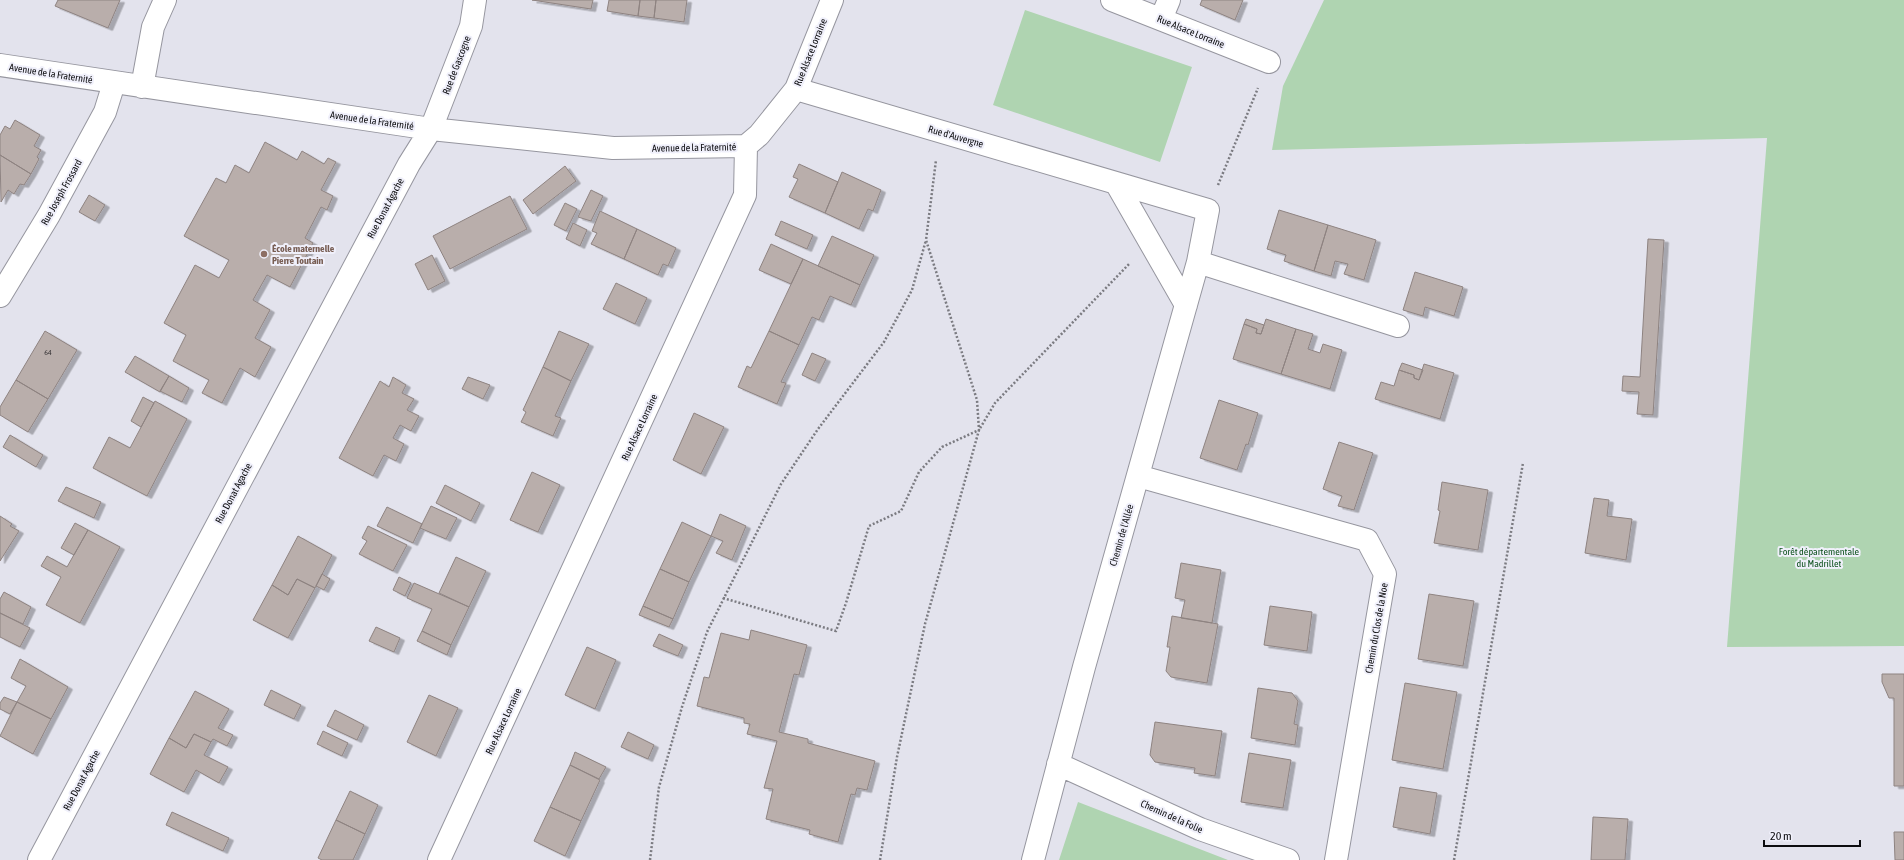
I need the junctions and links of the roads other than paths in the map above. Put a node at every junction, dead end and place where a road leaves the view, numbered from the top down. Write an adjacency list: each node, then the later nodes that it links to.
1 (165, 0): 9 (street)
2 (475, 0): 11 (street, Rue de Gascogne)
3 (832, 0): 10 (street, Rue Alsace Lorraine)
4 (1112, 0): 5 (street, Rue Alsace Lorraine)
5 (1165, 10): 6 (street, Rue Alsace Lorraine)
6 (1269, 62)
7 (0, 65): 8 (street, Avenue de la Fraternité)
8 (114, 83): 9 (street, Avenue de la Fraternité); 16 (street, Rue Joseph Frossard)
9 (142, 87): 11 (street, Avenue de la Fraternité)
10 (796, 89): 12 (street, Rue Alsace Lorraine); 13 (street, Rue d'Auvergne)
11 (431, 129): 12 (street, Avenue de la Fraternité); 21 (street, Rue Donat Agache)
12 (746, 146): 22 (street, Rue Alsace Lorraine)
13 (1116, 183): 14 (street, Rue d'Auvergne); 17 (street)
14 (1208, 210): 15 (street, Chemin de l'Allée)
15 (1198, 262): 17 (street, Chemin de l'Allée); 18 (street)
16 (0, 296)
17 (1186, 305): 19 (street, Chemin de l'Allée)
18 (1398, 326)
19 (1138, 476): 20 (street, Chemin de l'Allée); 25 (street, Chemin du Clos de la Noe)
20 (1058, 764): 23 (street, Chemin de l'Allée); 24 (street, Chemin de la Folie)
21 (39, 860)
22 (439, 860)
23 (1033, 860)
24 (1288, 860)
25 (1336, 860)

